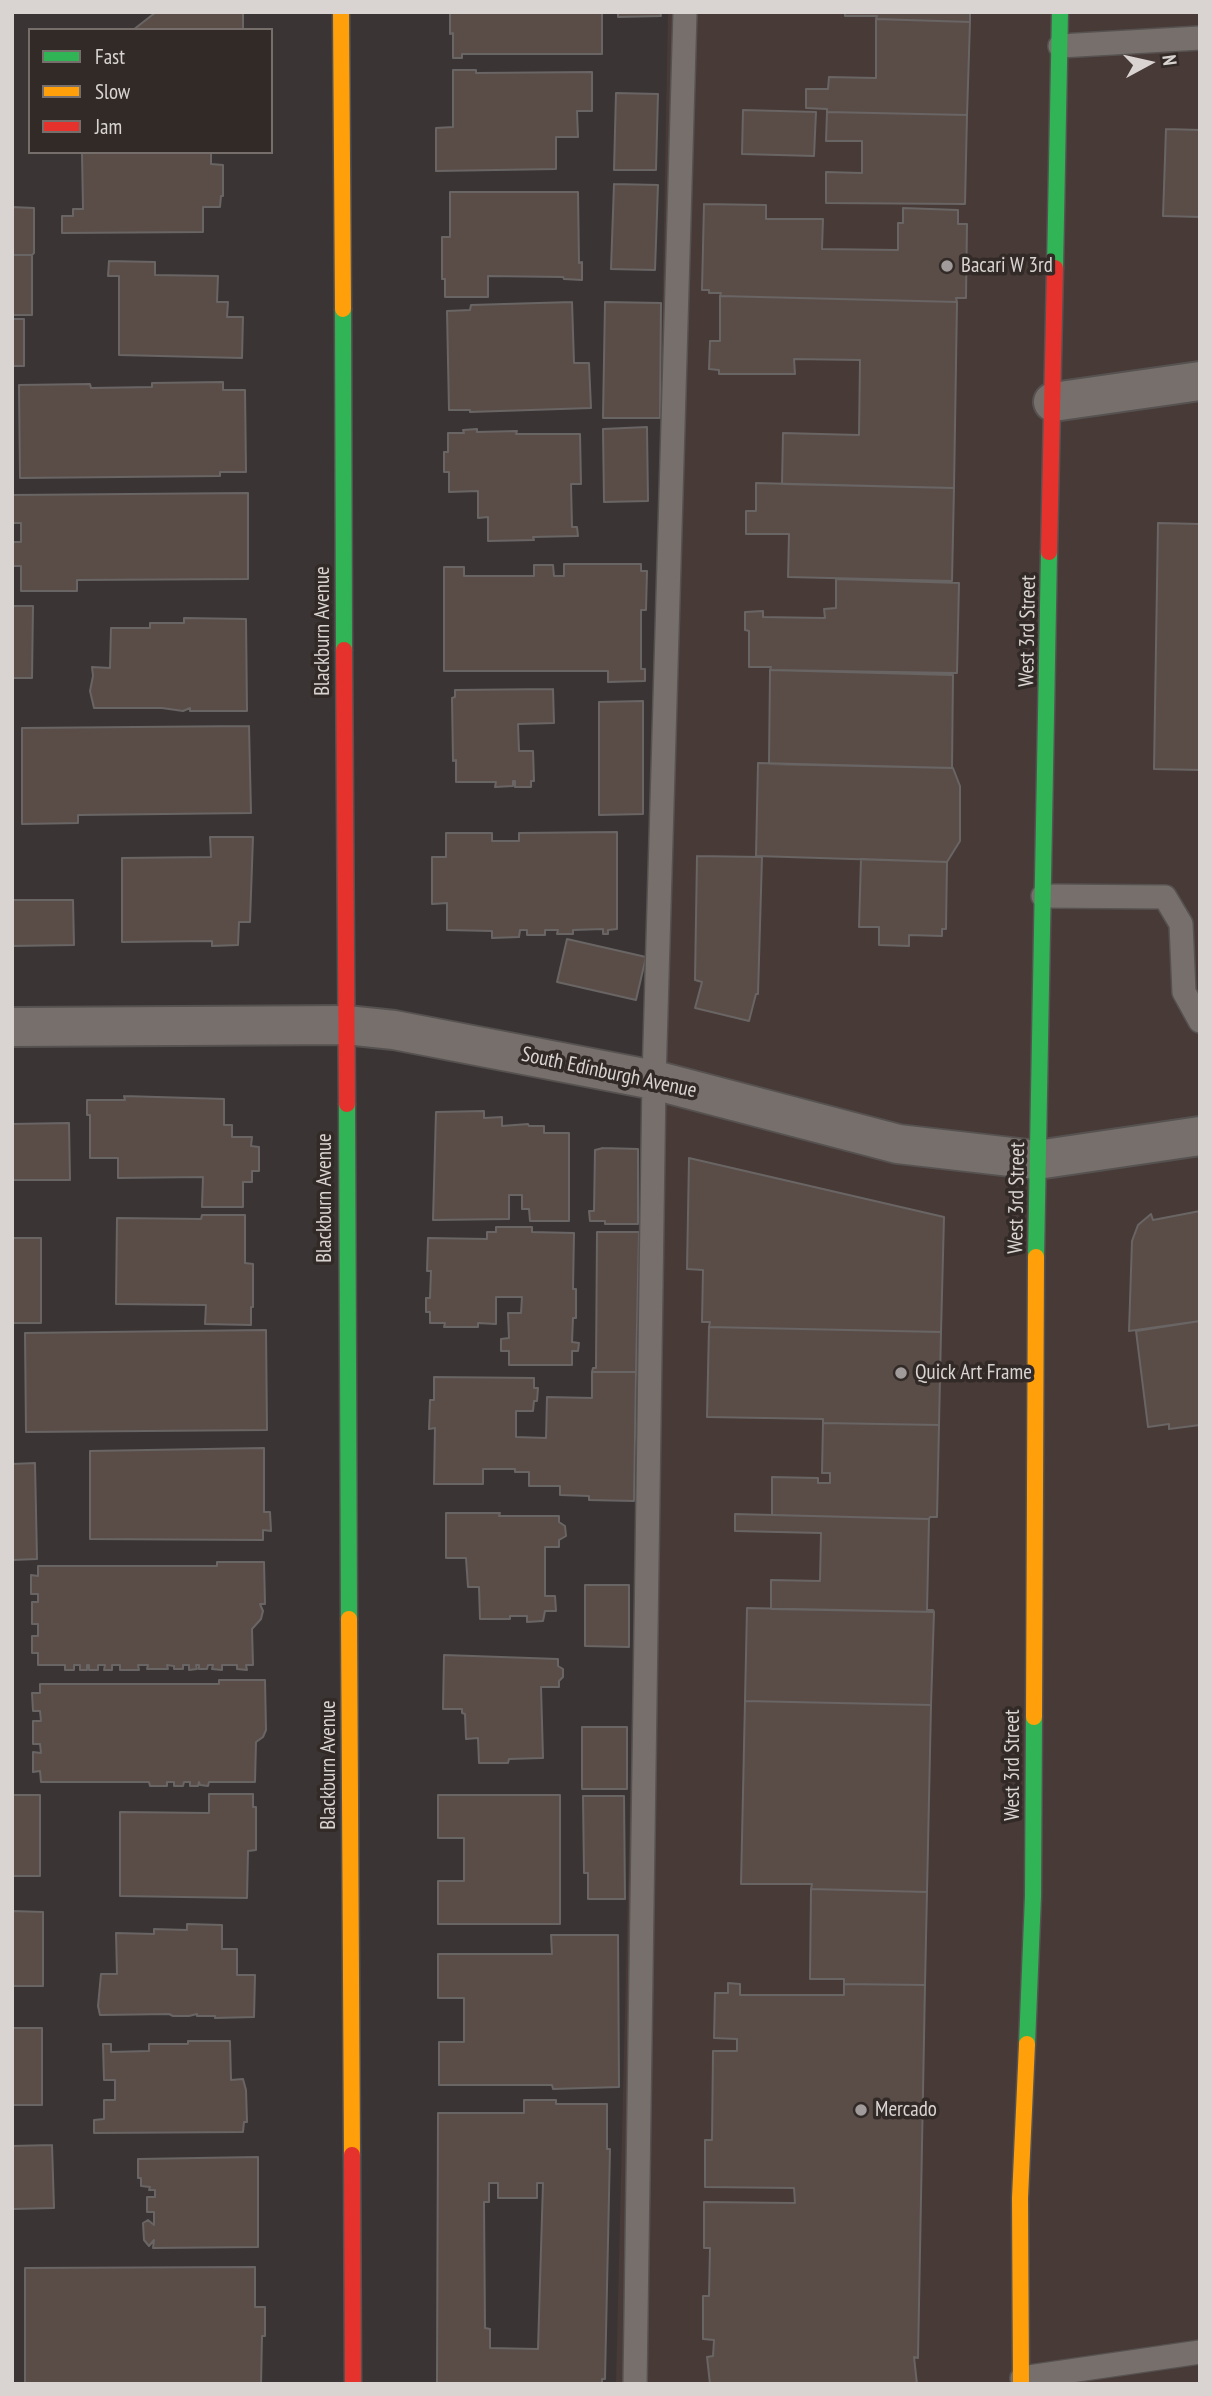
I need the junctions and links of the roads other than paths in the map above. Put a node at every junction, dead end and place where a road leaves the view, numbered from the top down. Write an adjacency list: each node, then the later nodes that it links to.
1 (341, 12): 10 (main road, Blackburn Avenue)
2 (685, 12): 12 (lane)
3 (1060, 12): 5 (main road, West 3rd Street)
4 (1200, 38): 5 (lane)
5 (1060, 46): 7 (main road, West 3rd Street)
6 (1200, 381): 7 (street)
7 (1053, 402): 8 (main road, West 3rd Street)
8 (1043, 896): 9 (lane); 14 (main road, West 3rd Street)
9 (1200, 1021)
10 (346, 1025): 11 (street, South Edinburgh Avenue); 12 (street, South Edinburgh Avenue); 17 (main road, Blackburn Avenue)
11 (12, 1027)
12 (654, 1080): 14 (street, South Edinburgh Avenue); 18 (lane)
13 (1200, 1136): 14 (street, South Edinburgh Avenue)
14 (1037, 1160): 16 (main road, West 3rd Street)
15 (1200, 2352): 16 (lane)
16 (1021, 2381)
17 (354, 2384)
18 (635, 2384)

